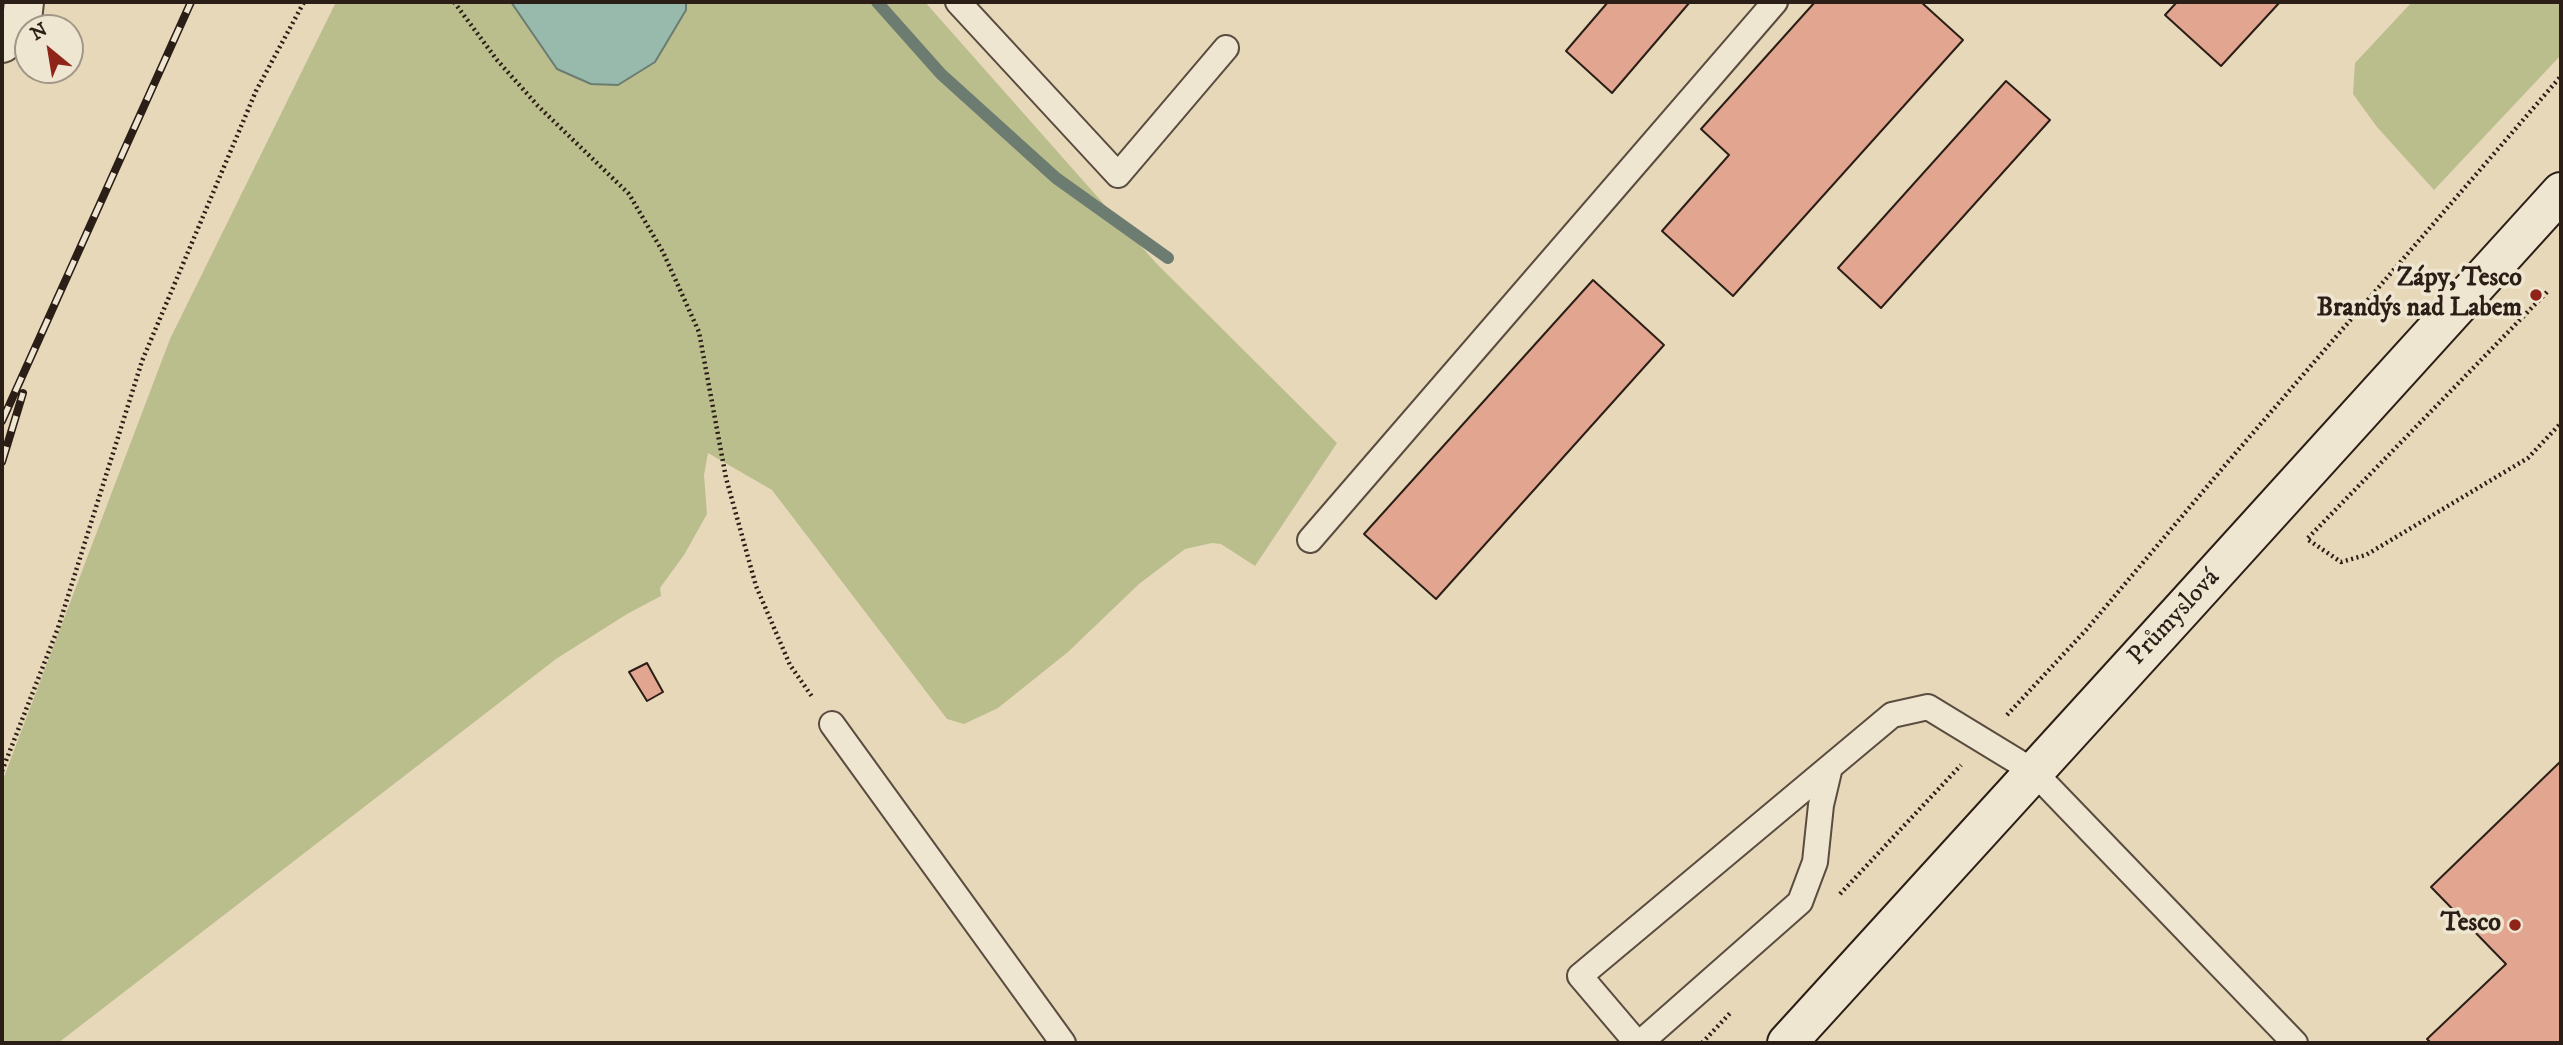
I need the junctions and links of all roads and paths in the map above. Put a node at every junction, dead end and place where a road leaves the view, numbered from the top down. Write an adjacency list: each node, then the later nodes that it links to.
1 (24, 2): 6 (main road)
2 (304, 2): 16 (path)
3 (454, 2): 13 (path)
4 (958, 2): 7 (lane)
5 (1775, 2): 12 (lane)
6 (2, 43)
7 (1226, 48)
8 (2561, 76): 14 (path)
9 (2561, 192): 17 (main road, Průmyslová)
10 (2547, 292): 11 (path)
11 (2561, 423)
12 (1310, 540)
13 (832, 724): 20 (lane)
14 (1983, 741): 15 (lane); 17 (lane); 18 (path)
15 (1830, 767): 21 (lane); 21 (lane)
16 (2, 771)
17 (2033, 771): 23 (main road, Průmyslová); 24 (lane)
18 (1833, 902)
19 (1740, 1003): 22 (path)
20 (1063, 1043)
21 (1639, 1043)
22 (1702, 1043)
23 (1787, 1043)
24 (2295, 1043)

